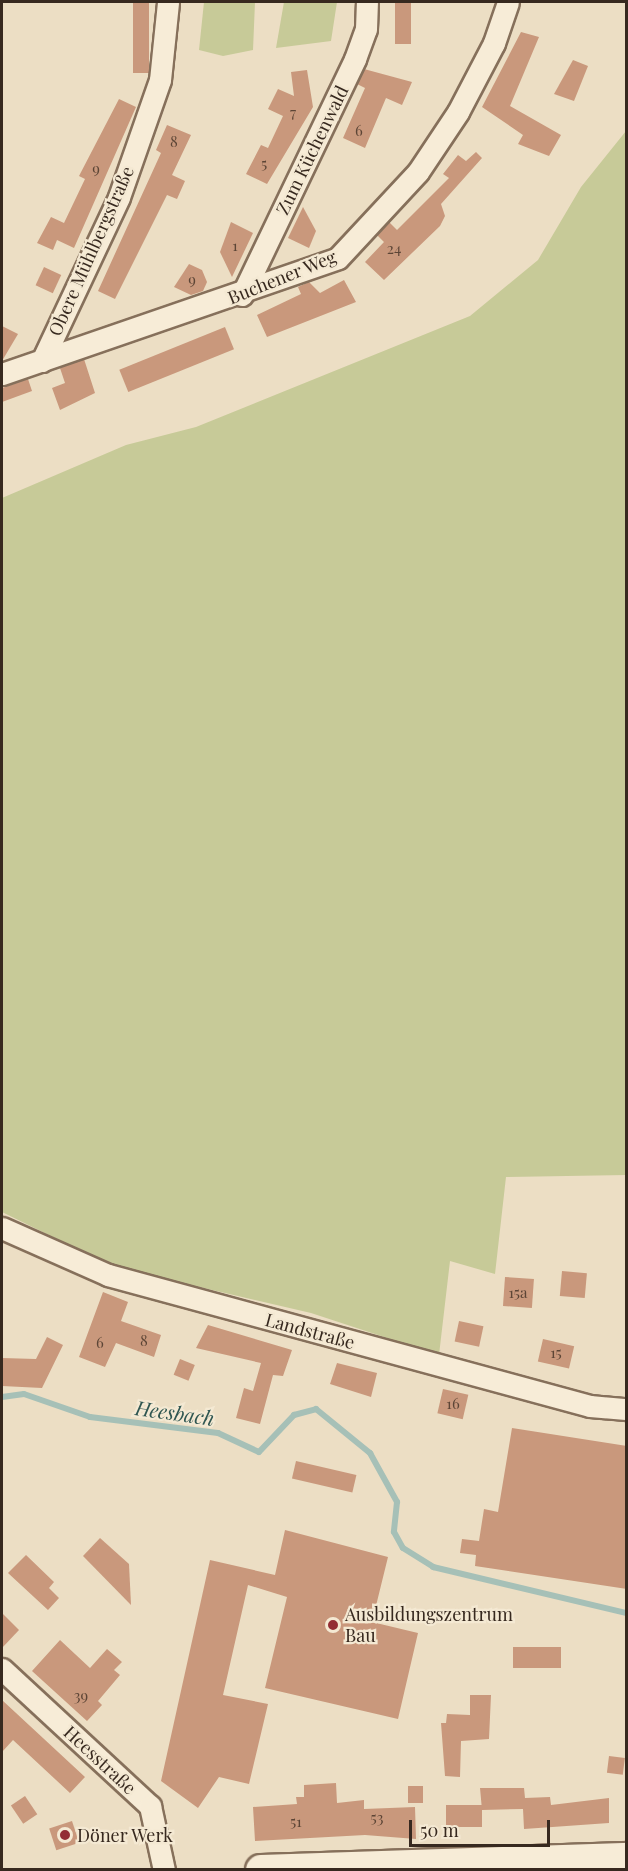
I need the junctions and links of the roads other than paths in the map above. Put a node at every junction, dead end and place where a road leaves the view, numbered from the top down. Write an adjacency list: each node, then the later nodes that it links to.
1 (168, 2): 5 (street, Obere Mühlbergstraße)
2 (367, 2): 4 (street, Zum Küchenwald)
3 (508, 2): 4 (street, Buchener Weg)
4 (242, 295): 5 (street, Buchener Weg)
5 (42, 361): 6 (street, Buchener Weg)
6 (2, 374)
7 (2, 1228): 8 (street, Landstraße)
8 (627, 1409)
9 (2, 1669): 12 (street, Heesstraße)
10 (627, 1858): 11 (main road)
11 (459, 1867): 14 (main road)
12 (164, 1869)
13 (261, 1869): 14 (main road)
14 (324, 1869)

